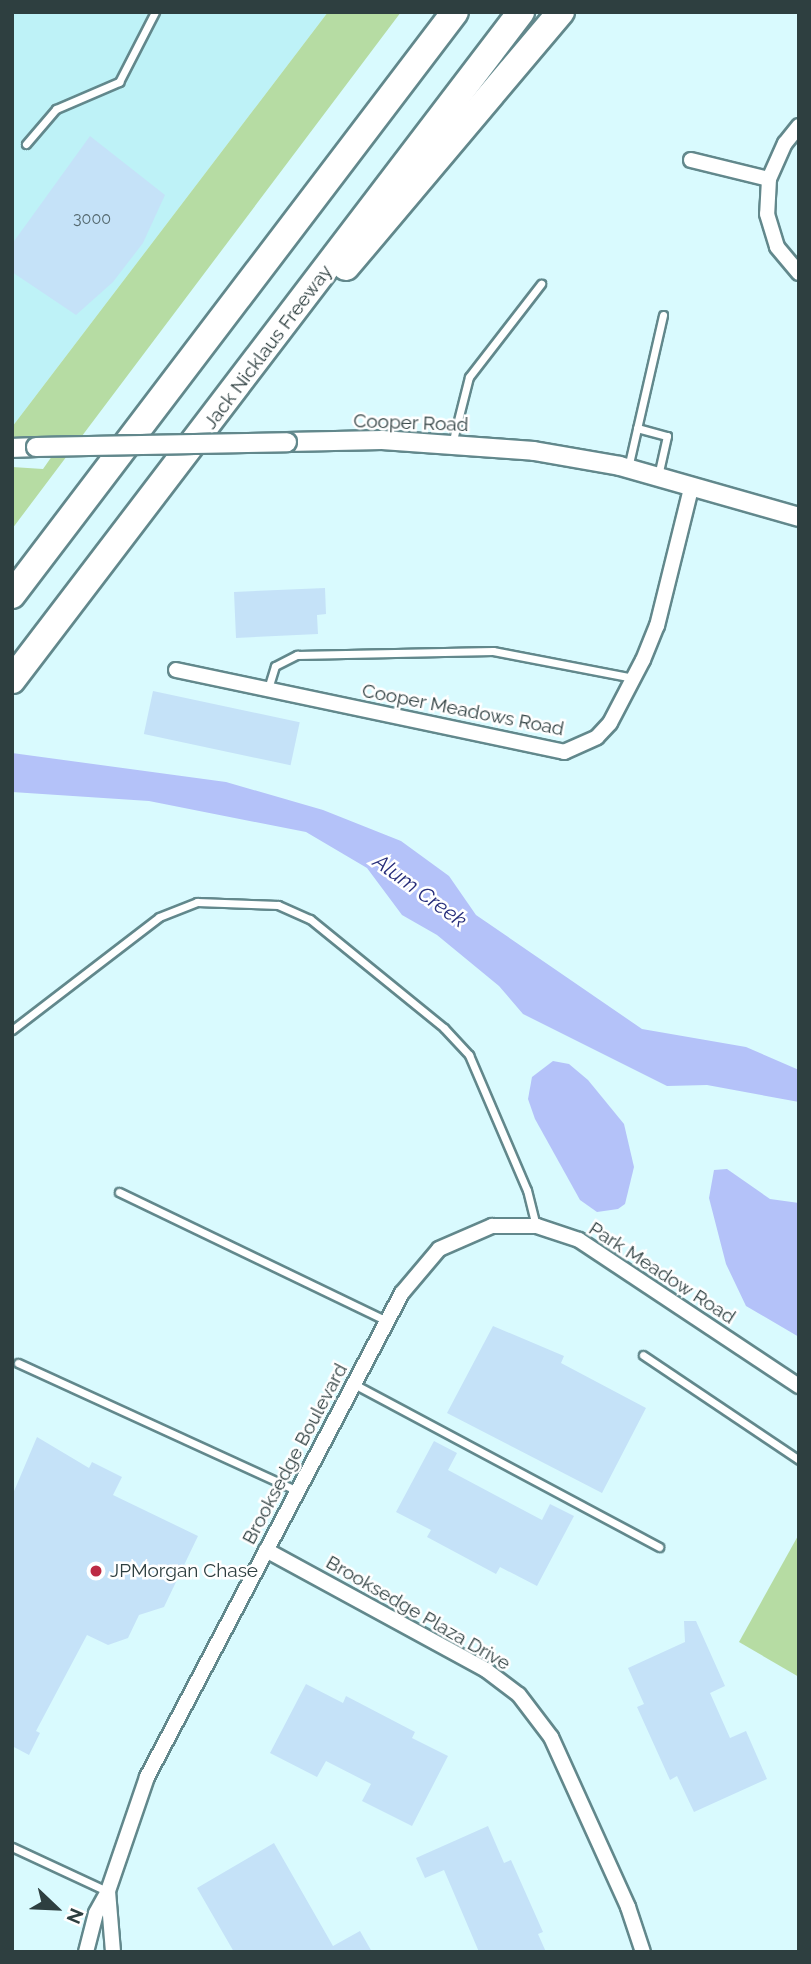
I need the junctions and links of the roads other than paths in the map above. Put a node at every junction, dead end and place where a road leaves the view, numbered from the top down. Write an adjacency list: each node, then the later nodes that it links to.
1 (155, 12): 8 (lane)
2 (448, 12): 6 (highway)
3 (456, 12): 6 (highway)
4 (521, 12): 14 (highway, Jack Nicklaus Freeway)
5 (561, 12): 14 (highway)
6 (395, 93): 22 (highway)
7 (799, 126): 10 (street)
8 (26, 145)
9 (691, 160): 10 (street)
10 (769, 179): 11 (street)
11 (799, 272)
12 (541, 284): 16 (lane)
13 (663, 315): 15 (lane)
14 (248, 374): 25 (highway, Jack Nicklaus Freeway)
15 (637, 428): 18 (lane); 19 (lane)
16 (452, 444): 17 (street, Cooper Road, bridge); 18 (street, Cooper Road)
17 (12, 448)
18 (628, 469): 19 (street, Cooper Road)
19 (658, 476): 20 (street, Cooper Road)
20 (692, 485): 21 (street, Cooper Road); 24 (street, Cooper Meadows Road)
21 (799, 517)
22 (12, 595)
23 (176, 670): 26 (street, Cooper Meadows Road)
24 (633, 678): 26 (lane); 26 (street, Cooper Meadows Road)
25 (12, 680)
26 (267, 692)
27 (12, 1030): 30 (lane)
28 (119, 1192): 31 (lane)
29 (492, 1226): 30 (street, Park Meadow Road); 31 (street, Brooksedge Boulevard)
30 (537, 1226): 35 (street, Park Meadow Road)
31 (387, 1321): 34 (street, Brooksedge Boulevard)
32 (643, 1355): 36 (lane)
33 (19, 1363): 37 (lane)
34 (354, 1384): 37 (street, Brooksedge Boulevard); 38 (lane)
35 (799, 1386)
36 (799, 1460)
37 (298, 1491): 39 (street, Brooksedge Boulevard)
38 (659, 1547)
39 (266, 1550): 41 (street, Brooksedge Boulevard); 44 (street, Brooksedge Plaza Drive)
40 (12, 1847): 41 (lane)
41 (108, 1891): 42 (street, Brooksedge Boulevard); 43 (street, Brooksedge Boulevard)
42 (86, 1952)
43 (113, 1952)
44 (643, 1952)

